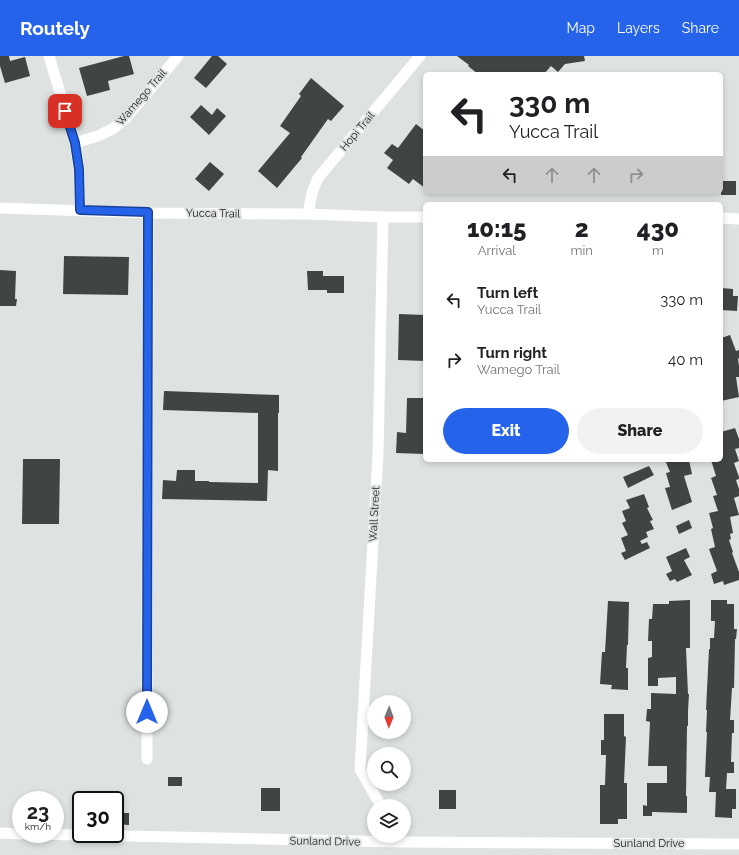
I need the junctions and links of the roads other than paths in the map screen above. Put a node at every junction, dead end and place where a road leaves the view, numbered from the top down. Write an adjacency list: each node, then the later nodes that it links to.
1 (49, 56): 4 (street)
2 (178, 56): 4 (street, Wamego Trail)
3 (420, 56): 8 (street, Hopi Trail)
4 (75, 143): 6 (street)
5 (0, 208): 6 (street, Yucca Trail)
6 (80, 210): 7 (street, Yucca Trail)
7 (148, 212): 8 (street, Yucca Trail); 13 (street)
8 (308, 214): 9 (street, Yucca Trail)
9 (383, 217): 10 (street, Yucca Trail); 14 (street, Wall Street)
10 (423, 217)
11 (723, 218): 12 (street)
12 (739, 218)
13 (147, 759)
14 (377, 799)
15 (0, 833): 16 (street)
16 (12, 834)
17 (64, 834): 18 (street, Sunland Drive)
18 (367, 839)
19 (411, 839): 20 (street, Sunland Drive)
20 (739, 844)

